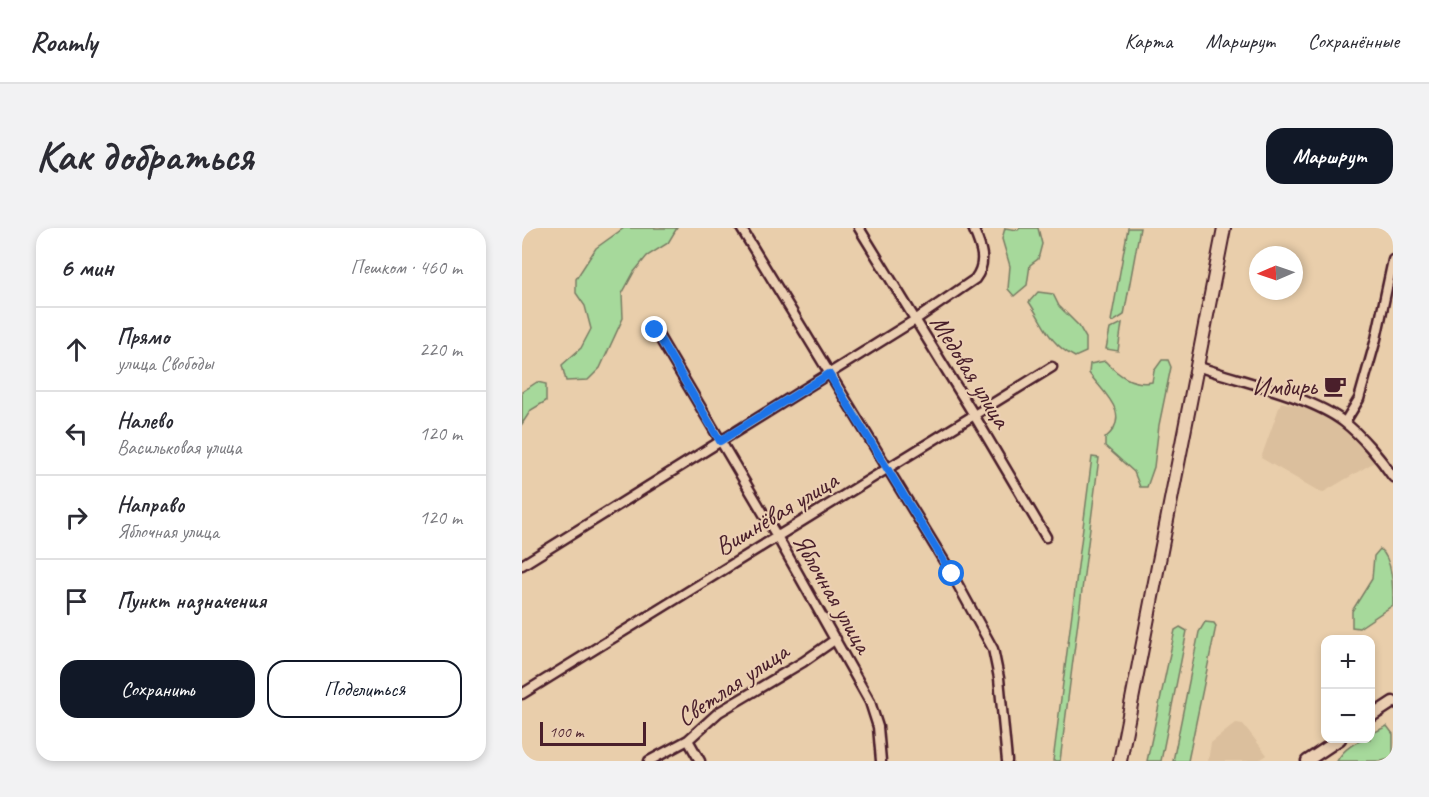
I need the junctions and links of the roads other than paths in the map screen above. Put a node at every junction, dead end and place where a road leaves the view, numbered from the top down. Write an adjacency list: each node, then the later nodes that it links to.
1 (741, 228): 10 (street)
2 (859, 228): 6 (street, Медовая улица)
3 (973, 228): 6 (street)
4 (1224, 228): 8 (main road)
5 (1393, 260): 12 (street)
6 (915, 320): 10 (street); 11 (street, Медовая улица)
7 (655, 330): 13 (street, Яблочная улица)
8 (1197, 366): 12 (street); 29 (main road)
9 (1052, 367): 11 (street, Вишнёвая улица)
10 (829, 374): 13 (street); 14 (street)
11 (974, 415): 14 (street, Вишнёвая улица); 16 (street, Медовая улица)
12 (1345, 422): 15 (street)
13 (720, 441): 17 (street, Яблочная улица); 18 (street)
14 (887, 470): 17 (street, Вишнёвая улица); 28 (street)
15 (1393, 477)
16 (1046, 537)
17 (778, 538): 19 (street, Яблочная улица); 20 (street, Вишнёвая улица)
18 (522, 565)
19 (836, 639): 23 (street, Светлая улица); 27 (street, Яблочная улица)
20 (522, 694)
21 (1393, 702): 22 (main road)
22 (1375, 714)
23 (688, 740): 25 (street, Светлая улица); 26 (street)
24 (1333, 743): 30 (main road)
25 (649, 761)
26 (700, 761)
27 (881, 761)
28 (1007, 761)
29 (1120, 761)
30 (1307, 761)

